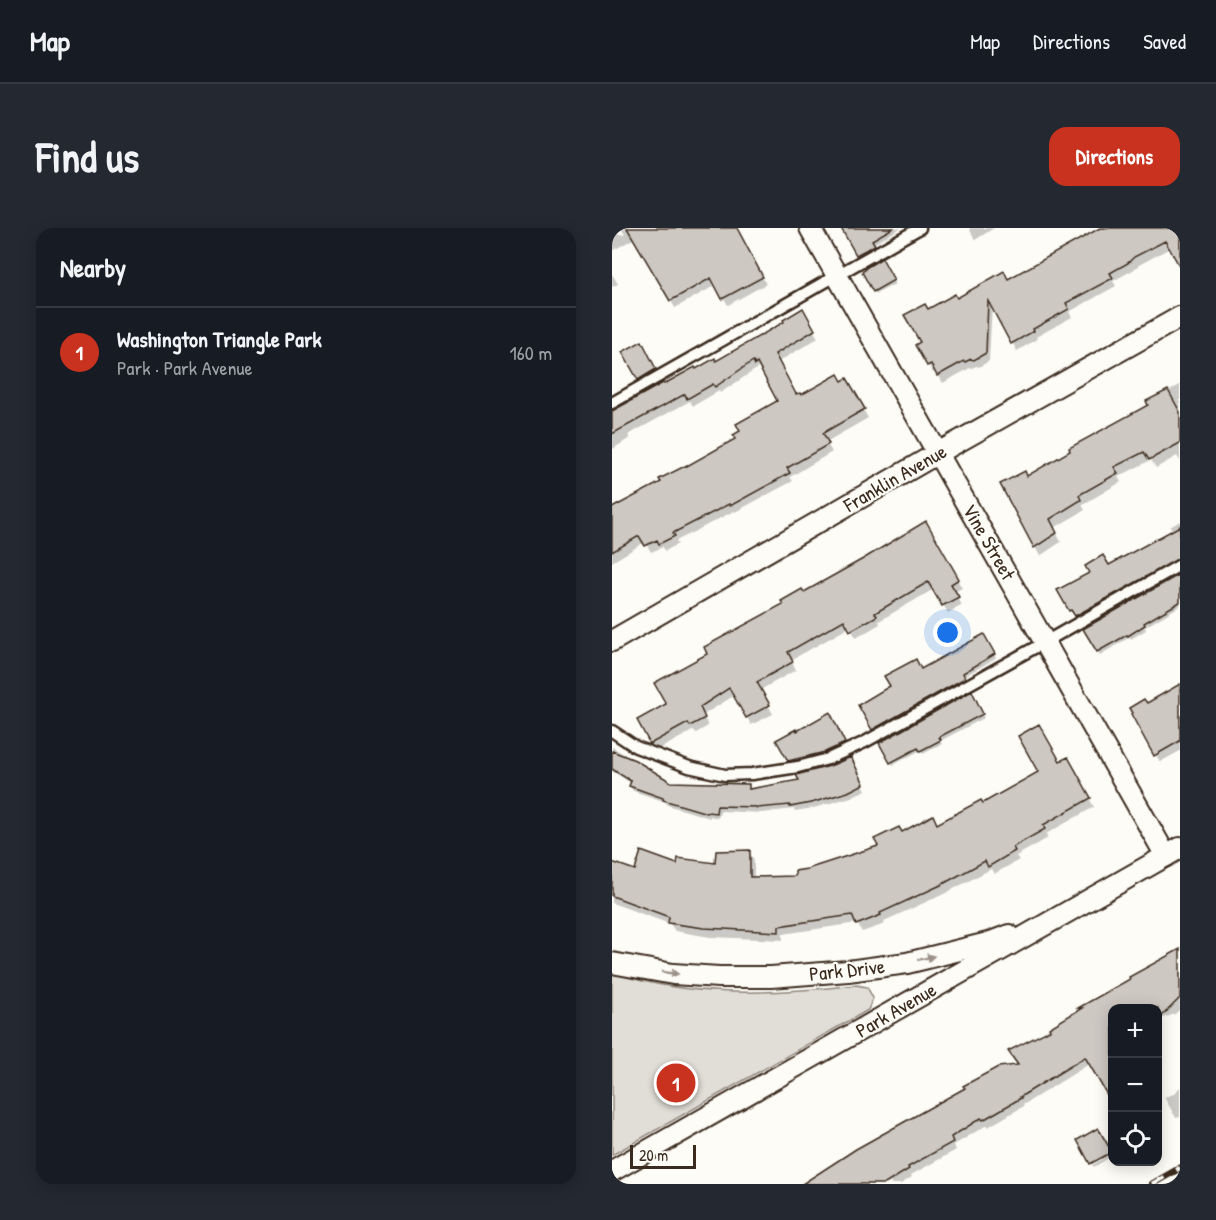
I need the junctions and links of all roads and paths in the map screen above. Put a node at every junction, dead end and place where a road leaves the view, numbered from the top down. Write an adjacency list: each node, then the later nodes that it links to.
1 (810, 228): 3 (street, Vine Street)
2 (920, 228): 3 (lane)
3 (837, 276): 5 (lane); 6 (street, Vine Street)
4 (1180, 317): 6 (street, Franklin Avenue)
5 (612, 403)
6 (939, 453): 8 (street, Franklin Avenue); 9 (street, Vine Street)
7 (1180, 565): 9 (lane)
8 (612, 641)
9 (1045, 642): 10 (lane); 11 (street, Vine Street)
10 (612, 731)
11 (1173, 852): 12 (street, Park Avenue)
12 (1075, 908): 13 (street, Park Drive, one-way to 12); 14 (street, Park Avenue)
13 (612, 963)
14 (612, 1171)

